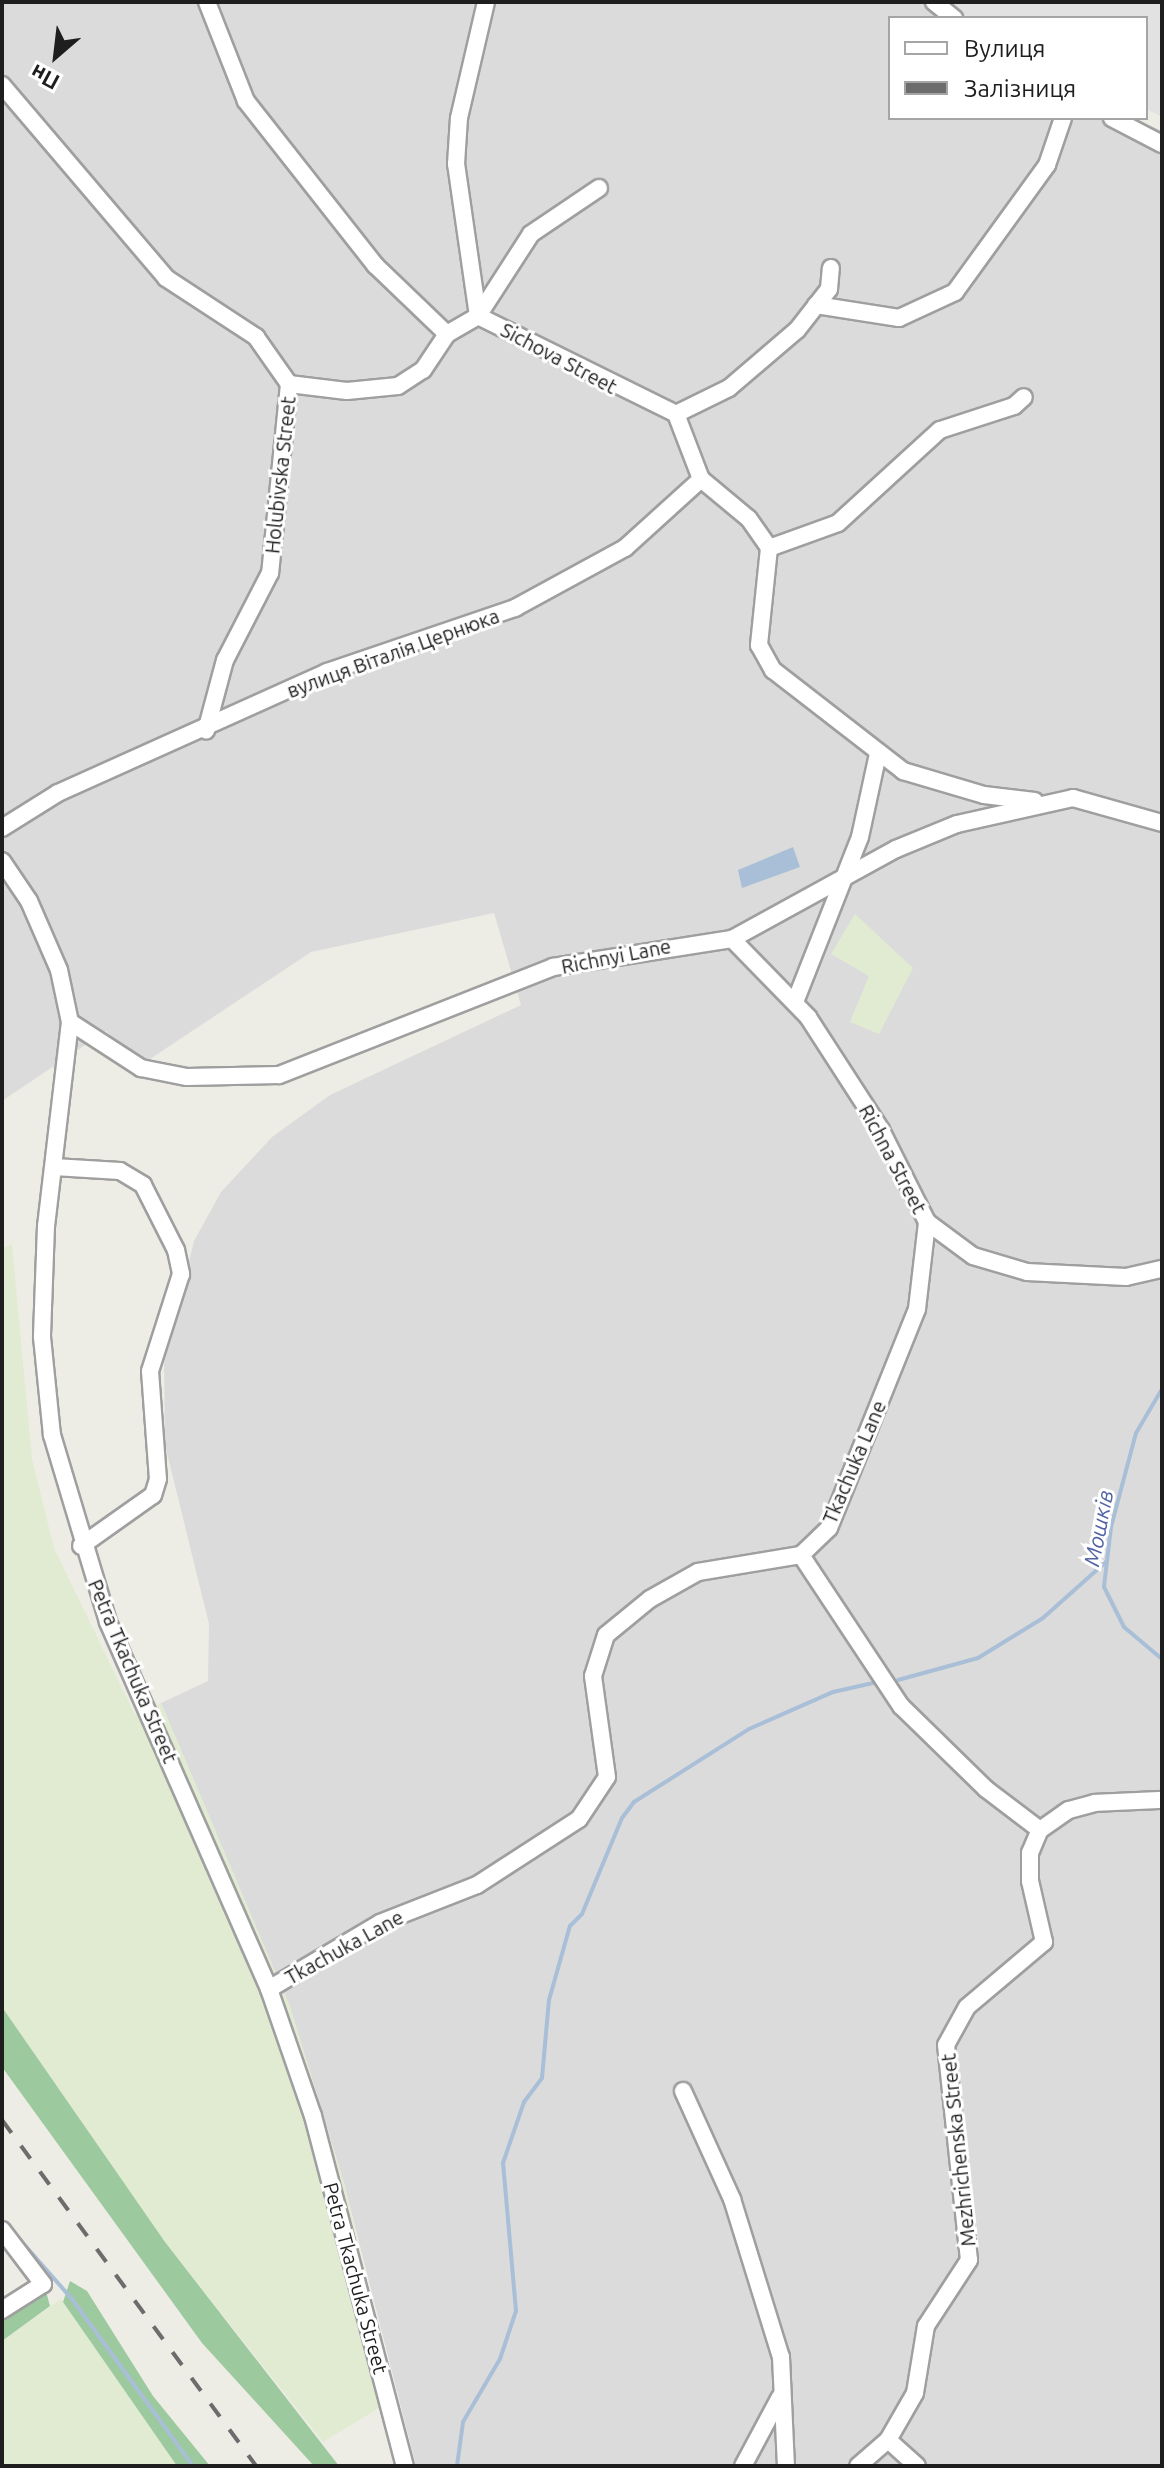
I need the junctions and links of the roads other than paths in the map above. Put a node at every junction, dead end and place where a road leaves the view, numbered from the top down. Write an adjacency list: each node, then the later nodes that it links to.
1 (207, 2): 13 (street)
2 (486, 2): 12 (street)
3 (934, 2): 4 (street)
4 (952, 16)
5 (2, 85): 14 (street, Holubivska Street)
6 (1062, 120): 11 (street)
7 (1116, 120): 8 (street)
8 (1162, 144)
9 (599, 188): 12 (street)
10 (831, 268): 11 (street)
11 (816, 305): 16 (street)
12 (478, 316): 13 (street, Sichova Street); 16 (street, Sichova Street)
13 (447, 334): 14 (street)
14 (289, 384): 19 (street, Holubivska Street)
15 (1024, 397): 18 (street)
16 (676, 414): 17 (street)
17 (701, 479): 18 (street); 19 (street, вулиця Віталія Цернюка)
18 (769, 548): 20 (street)
19 (206, 731): 23 (street, вулиця Віталія Цернюка)
20 (878, 754): 21 (street); 25 (street)
21 (1048, 802): 22 (street, Richnyi Lane); 25 (street, Richnyi Lane)
22 (1162, 823)
23 (2, 828)
24 (2, 861): 28 (street, Petra Tkachuka Street)
25 (845, 879): 26 (street, Richnyi Lane); 27 (street)
26 (732, 939): 27 (street, Richna Street); 28 (street, Richnyi Lane)
27 (795, 1002): 30 (street, Richna Street)
28 (70, 1022): 29 (street, Petra Tkachuka Street)
29 (54, 1167): 32 (street, Petra Tkachuka Street); 32 (street)
30 (927, 1222): 31 (street, Richna Street); 33 (street, Tkachuka Lane)
31 (1162, 1269)
32 (81, 1546): 36 (street, Petra Tkachuka Street)
33 (801, 1555): 35 (street); 36 (street, Tkachuka Lane)
34 (1162, 1800): 35 (street)
35 (1040, 1830): 41 (street, Mezhrichenska Street)
36 (269, 1989): 42 (street, Petra Tkachuka Street)
37 (683, 2091): 40 (street)
38 (2, 2230): 39 (street)
39 (2, 2310)
40 (781, 2396): 43 (street); 44 (street)
41 (888, 2440): 45 (street); 46 (street)
42 (405, 2466)
43 (743, 2466)
44 (786, 2466)
45 (858, 2466)
46 (917, 2466)

